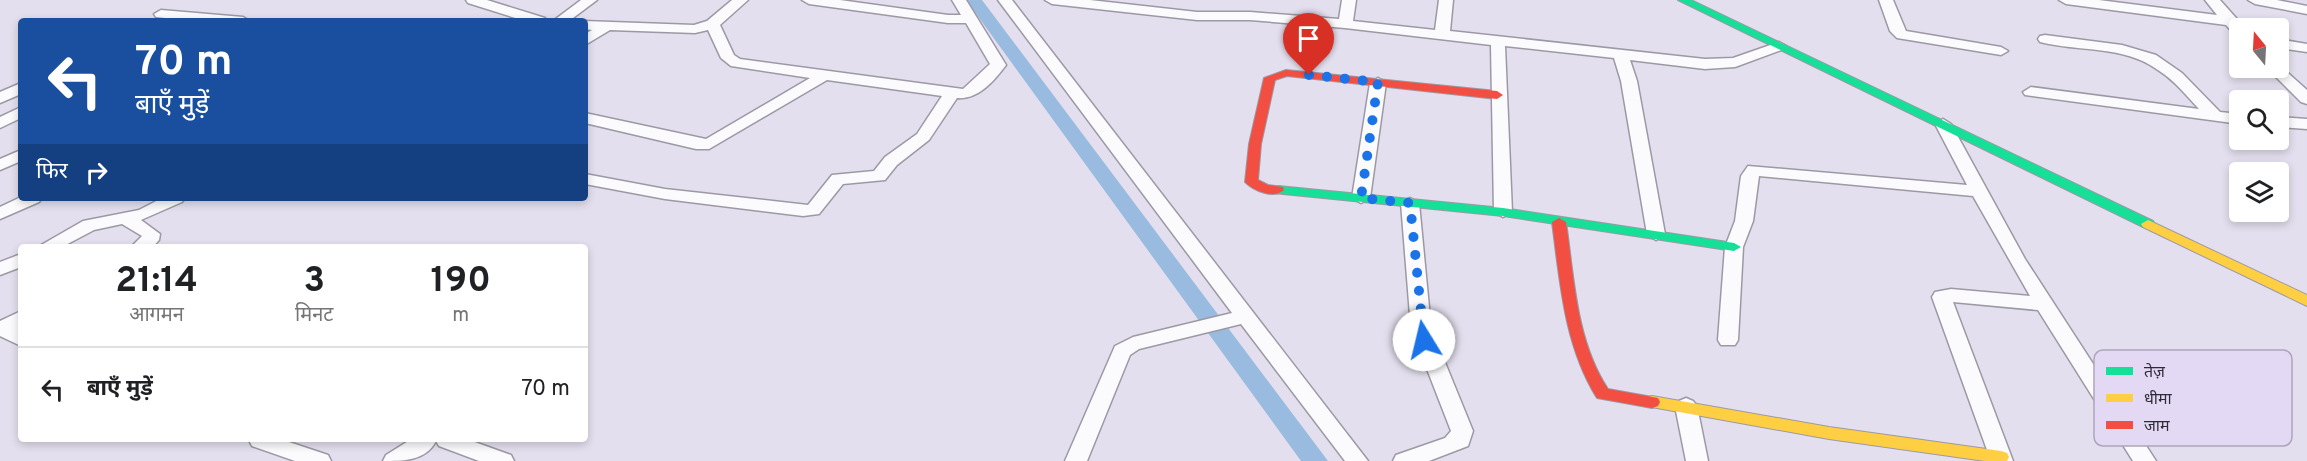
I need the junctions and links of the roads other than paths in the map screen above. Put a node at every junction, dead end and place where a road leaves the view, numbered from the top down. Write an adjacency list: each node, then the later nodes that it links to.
1 (173, 0): 18 (street)
2 (473, 0): 20 (street)
3 (590, 0): 21 (street)
4 (741, 0): 24 (street)
5 (809, 0): 22 (street)
6 (959, 0): 22 (street)
7 (1005, 0): 76 (street)
8 (1052, 0): 16 (street)
9 (1349, 0): 25 (street)
10 (1446, 0): 29 (street)
11 (1683, 0): 33 (street)
12 (1886, 0): 36 (street)
13 (2066, 0): 27 (street)
14 (2212, 0): 23 (street)
15 (2255, 0): 17 (street)
16 (1126, 4): 25 (street)
17 (2307, 10)
18 (158, 17): 19 (street)
19 (179, 18)
20 (524, 18)
21 (564, 18)
22 (971, 19): 43 (street)
23 (2229, 19)
24 (712, 24): 28 (street); 38 (street)
25 (1345, 24): 29 (street)
26 (588, 25): 28 (street)
27 (2229, 25)
28 (607, 26): 30 (street)
29 (1442, 35): 32 (street)
30 (588, 39)
31 (2045, 39): 49 (street)
32 (1498, 40): 37 (street); 44 (street)
33 (1779, 45): 37 (street); 55 (street)
34 (2289, 45): 35 (street)
35 (2307, 48)
36 (2001, 51)
37 (1620, 54): 68 (street)
38 (823, 76): 43 (street); 51 (street)
39 (2285, 78): 46 (street)
40 (1378, 82): 44 (street); 60 (street); 60 (street)
41 (18, 90): 45 (street)
42 (2031, 92): 49 (street)
43 (951, 94): 58 (street)
44 (1497, 95): 64 (street)
45 (0, 99): 47 (street)
46 (2307, 99)
47 (18, 106)
48 (18, 114): 53 (street)
49 (2216, 117): 50 (street)
50 (2229, 118)
51 (588, 119)
52 (2289, 122): 54 (street)
53 (0, 123)
54 (2307, 123)
55 (1943, 124): 59 (street); 74 (street)
56 (18, 156): 57 (street)
57 (0, 165)
58 (588, 180)
59 (1977, 191): 71 (street); 75 (street)
60 (1361, 198): 63 (street)
61 (27, 201): 65 (street)
62 (171, 201): 66 (street)
63 (1410, 203): 64 (street); 93 (street)
64 (1503, 212): 67 (street)
65 (0, 214)
66 (125, 218): 69 (street); 70 (street)
67 (1559, 222): 68 (street); 82 (street)
68 (1656, 234): 71 (street)
69 (52, 244)
70 (144, 244)
71 (1734, 247): 80 (street)
72 (18, 261): 73 (street)
73 (0, 269)
74 (2307, 301)
75 (2044, 304): 81 (street); 87 (street)
76 (1242, 317): 91 (street); 92 (street)
77 (18, 320): 78 (street)
78 (1, 328): 79 (street)
79 (18, 337)
80 (1728, 340)
81 (2094, 382)
82 (1686, 406): 87 (street); 94 (street)
83 (266, 442): 88 (street)
84 (423, 442): 89 (street)
85 (452, 442): 90 (street)
86 (2135, 446): 95 (street)
87 (2002, 459)
88 (320, 461)
89 (394, 461)
90 (503, 461)
91 (1076, 461)
92 (1357, 461)
93 (1404, 461)
94 (1697, 461)
95 (2145, 461)

